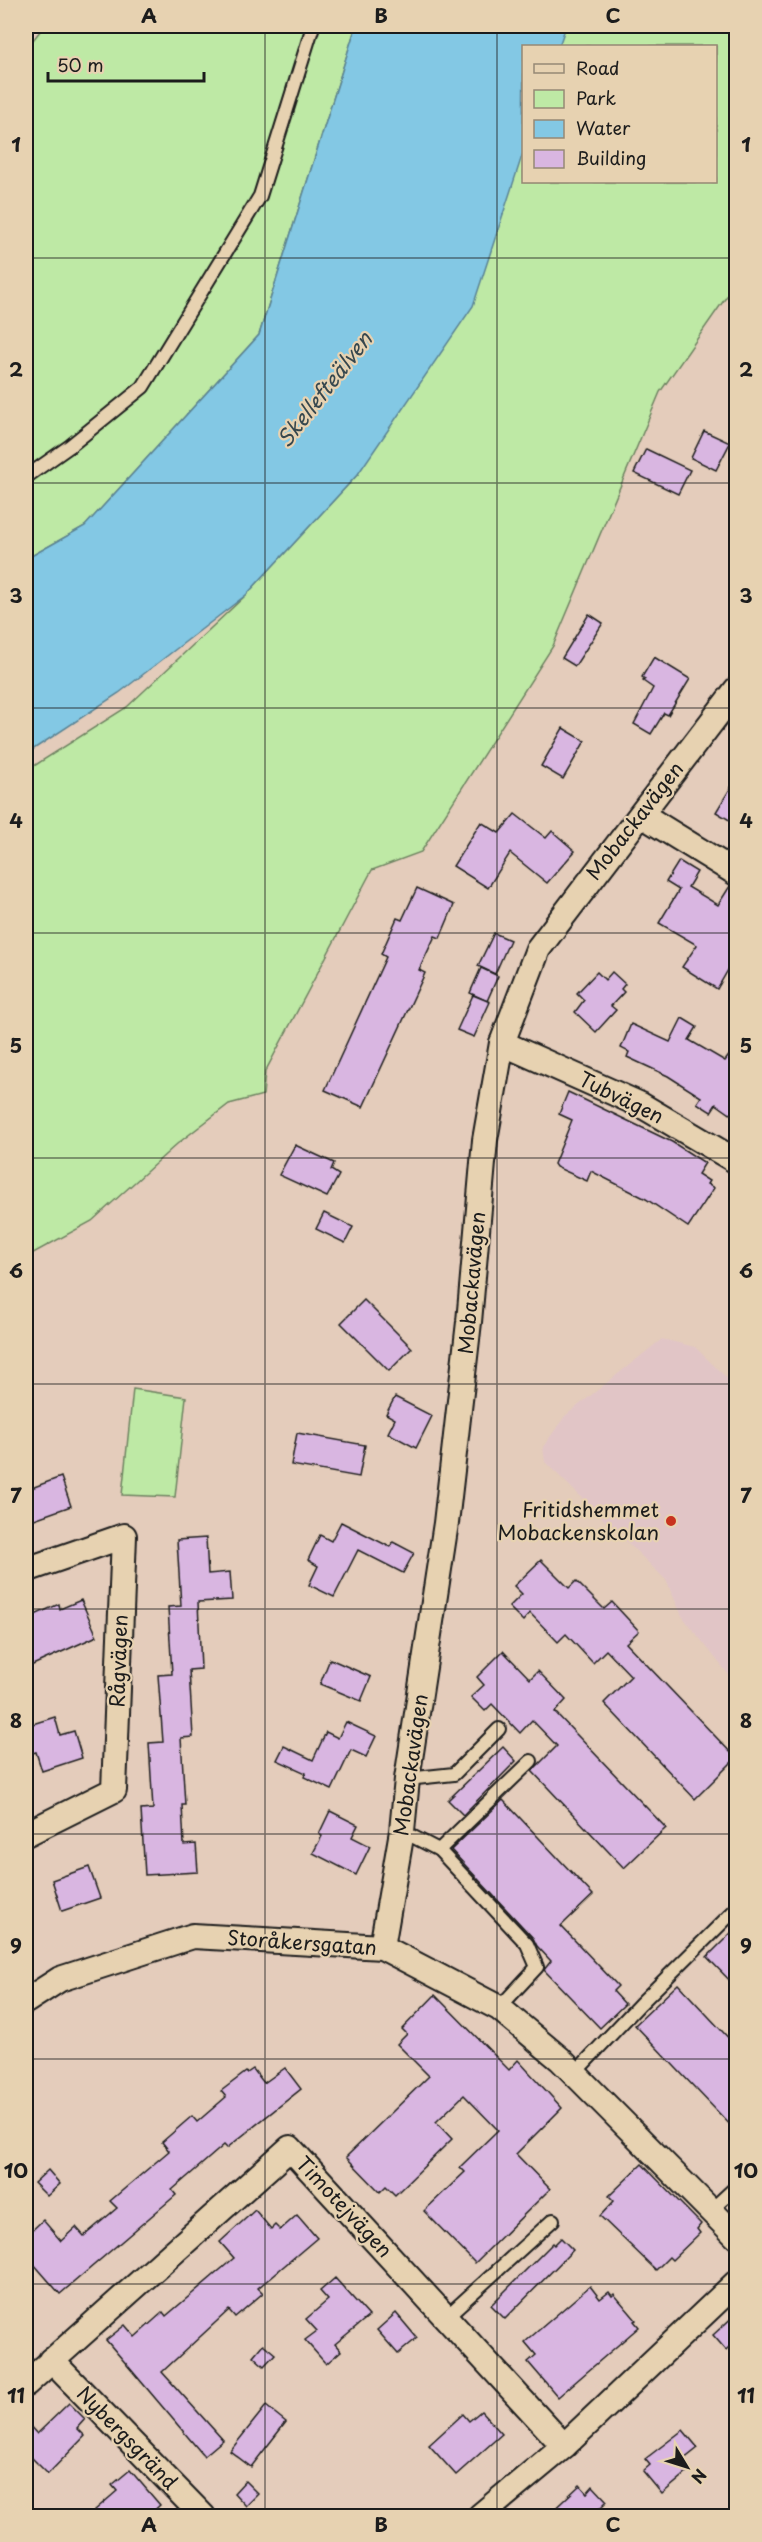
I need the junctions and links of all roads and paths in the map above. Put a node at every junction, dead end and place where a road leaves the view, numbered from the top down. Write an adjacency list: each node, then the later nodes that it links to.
1 (313, 26): 2 (lane)
2 (26, 477)
3 (736, 690): 4 (street, Mobackavägen)
4 (642, 815): 5 (street); 6 (street, Mobackavägen)
5 (736, 873)
6 (502, 1043): 7 (street, Tubvägen); 11 (street, Mobackavägen)
7 (736, 1161)
8 (26, 1570): 13 (street, Rågvägen)
9 (499, 1729): 11 (lane)
10 (531, 1761): 14 (lane)
11 (407, 1779): 12 (street, Mobackavägen)
12 (402, 1831): 14 (lane); 16 (street, Mobackavägen)
13 (26, 1834)
14 (439, 1850): 18 (lane)
15 (736, 1910): 19 (lane)
16 (382, 1947): 17 (street, Storåkersgatan); 18 (street, Storåkersgatan)
17 (26, 2001)
18 (499, 2008): 19 (street, Storåkersgatan)
19 (574, 2074): 21 (street, Storåkersgatan)
20 (736, 2187): 21 (lane)
21 (710, 2211): 23 (street, Storåkersgatan)
22 (554, 2220): 25 (lane)
23 (736, 2236)
24 (736, 2283): 28 (street)
25 (445, 2318): 26 (street, Timotejvägen); 28 (street, Timotejvägen)
26 (51, 2360): 27 (street, Timotejvägen); 29 (street, Nybergsgränd)
27 (26, 2384)
28 (564, 2446): 30 (street)
29 (204, 2517)
30 (480, 2517)

